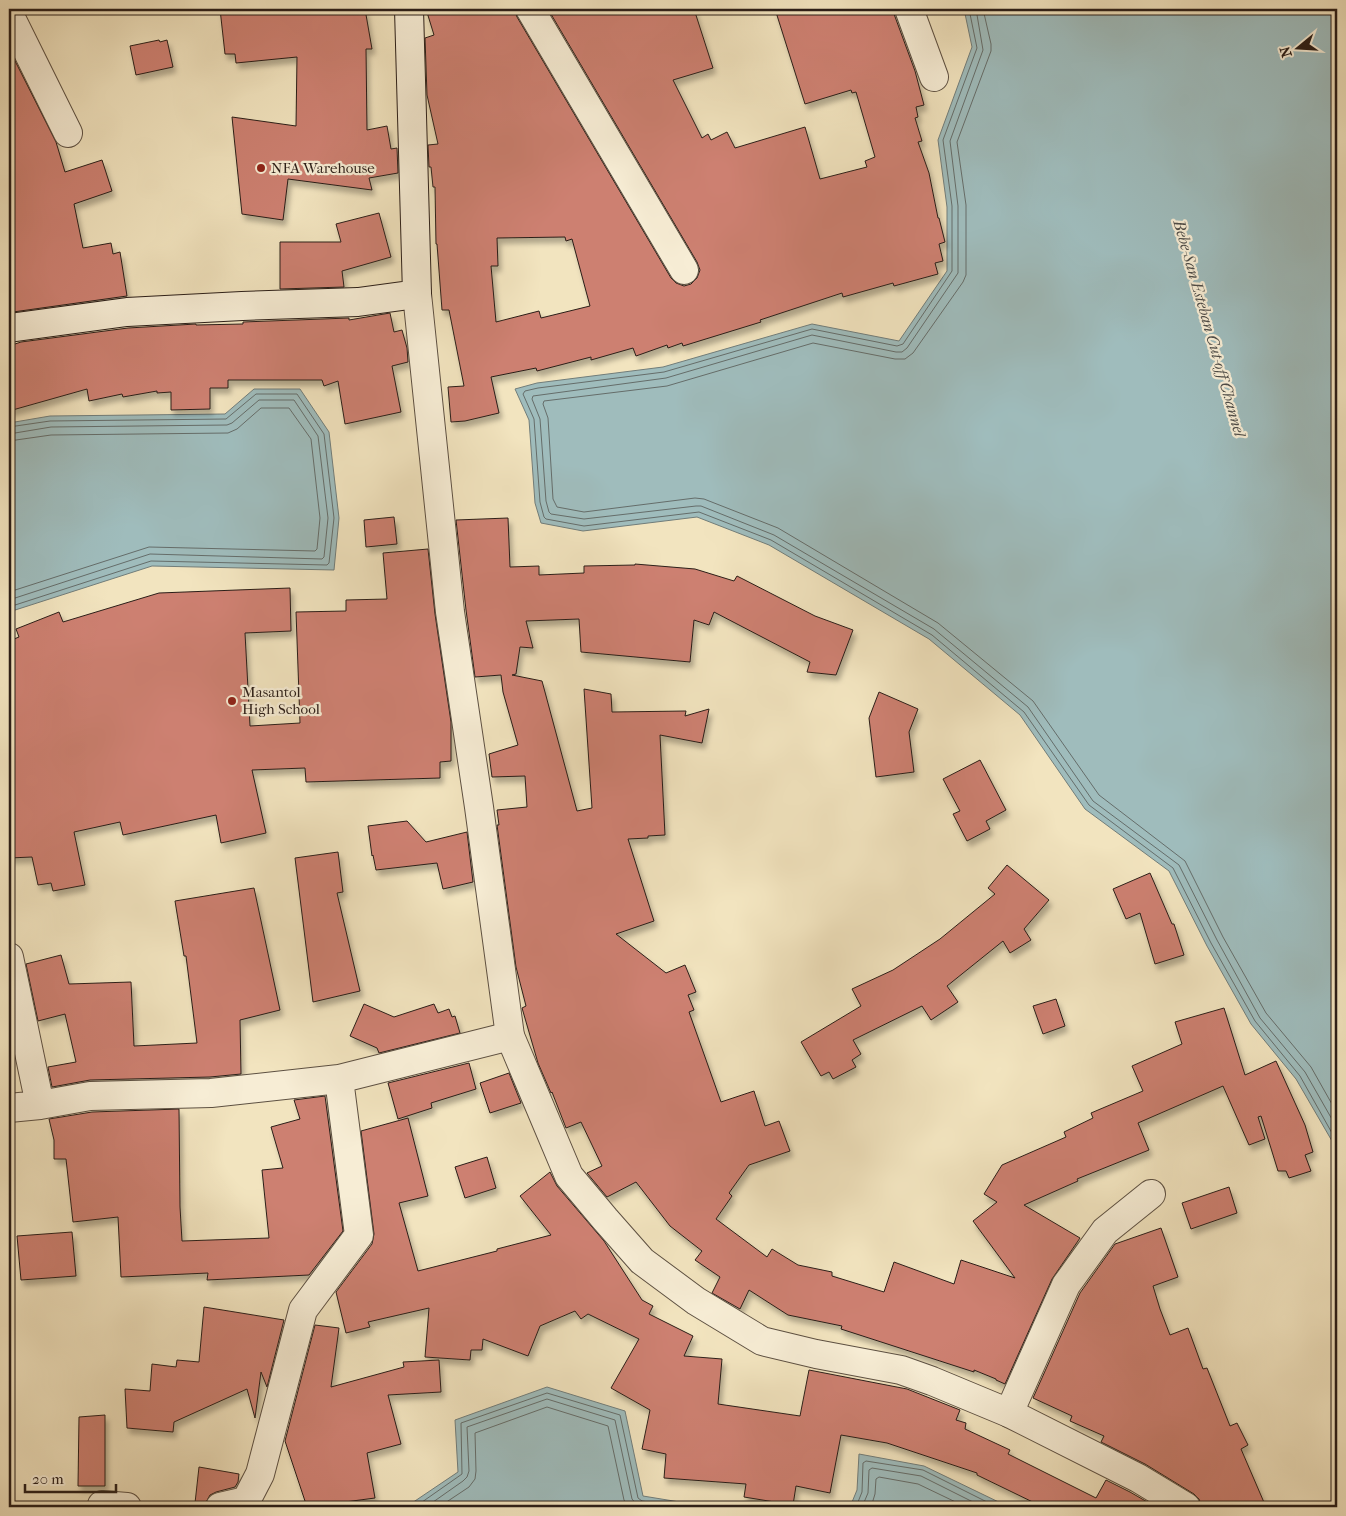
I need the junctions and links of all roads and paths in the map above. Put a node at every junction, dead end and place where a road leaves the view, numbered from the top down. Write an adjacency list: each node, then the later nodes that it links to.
1 (409, 9): 8 (street)
2 (530, 9): 7 (street)
3 (909, 9): 5 (street)
4 (9, 14): 6 (street)
5 (934, 77)
6 (68, 133)
7 (684, 270)
8 (417, 294): 9 (street); 11 (street)
9 (9, 328)
10 (9, 957): 13 (street)
11 (510, 1036): 12 (street); 16 (street)
12 (338, 1079): 13 (street); 17 (street)
13 (40, 1105): 14 (street)
14 (9, 1108)
15 (1151, 1194): 16 (street)
16 (1009, 1413): 18 (street)
17 (220, 1507)
18 (1186, 1507)

